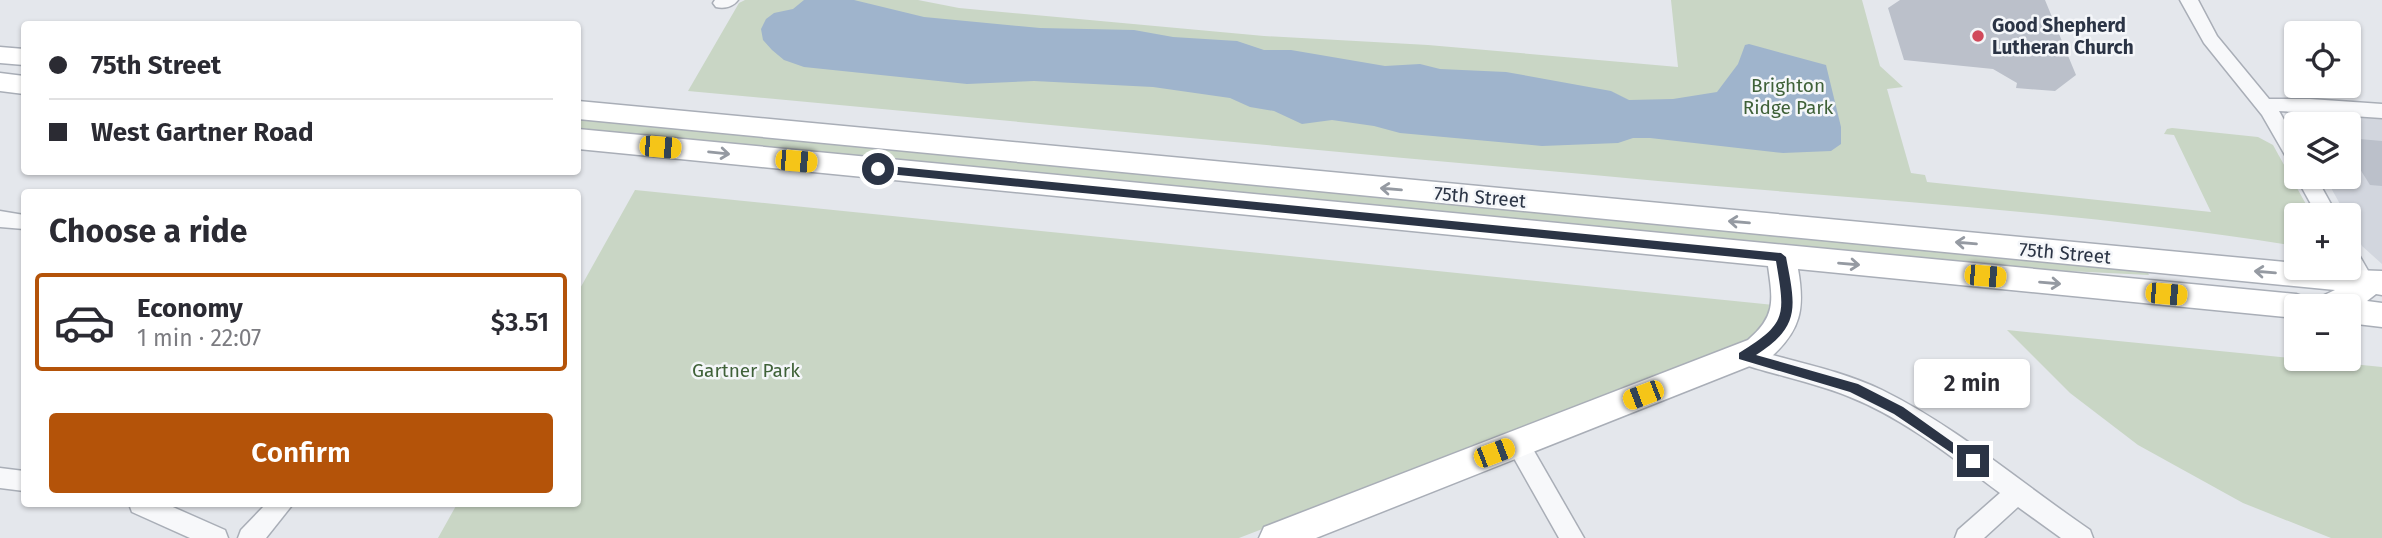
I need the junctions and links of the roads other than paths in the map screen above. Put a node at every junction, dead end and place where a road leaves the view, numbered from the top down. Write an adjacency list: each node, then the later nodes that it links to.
1 (2189, 0): 6 (street)
2 (0, 55): 3 (main road)
3 (21, 57)
4 (0, 82): 5 (main road)
5 (21, 85)
6 (2264, 105): 8 (street); 9 (street)
7 (581, 110): 15 (main road, 75th Street, one-way to 7)
8 (2382, 111)
9 (2284, 138)
10 (581, 139): 13 (main road, 75th Street, one-way to 13)
11 (0, 219): 12 (street)
12 (21, 222)
13 (1781, 257): 17 (main road, 75th Street, one-way to 17); 20 (main road)
14 (2361, 269): 15 (street)
15 (2373, 282): 16 (main road)
16 (2354, 294)
17 (2284, 305)
18 (2361, 313): 19 (main road)
19 (2382, 315)
20 (1744, 356): 21 (main road); 24 (street)
21 (1518, 444): 29 (main road); 30 (street)
22 (0, 478): 23 (street)
23 (21, 481)
24 (2017, 493): 31 (street); 32 (street)
25 (148, 507): 27 (street)
26 (278, 507): 28 (street)
27 (216, 538)
28 (250, 538)
29 (1276, 538)
30 (1572, 538)
31 (1967, 538)
32 (2081, 538)

